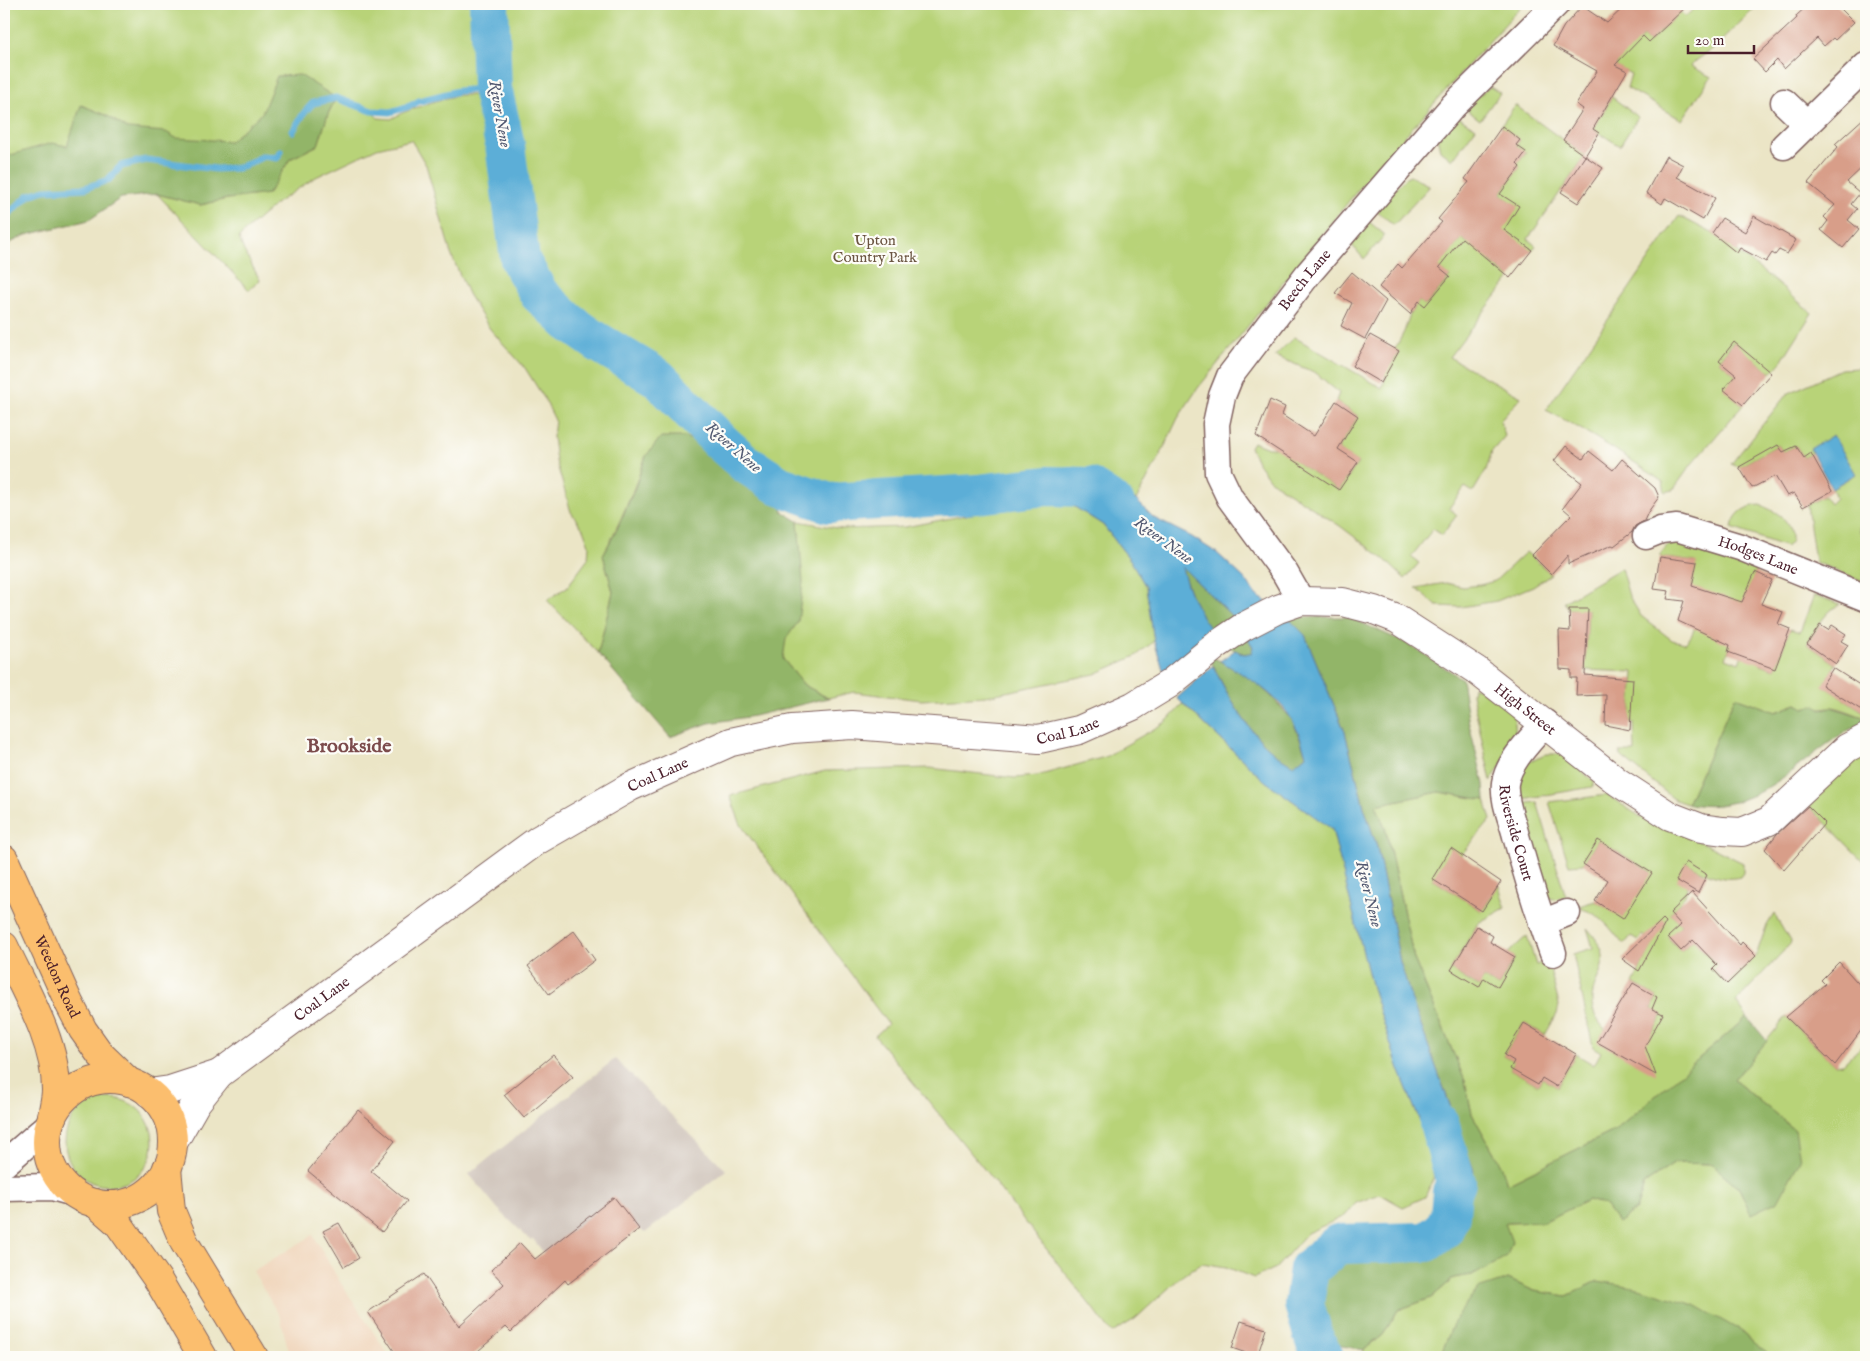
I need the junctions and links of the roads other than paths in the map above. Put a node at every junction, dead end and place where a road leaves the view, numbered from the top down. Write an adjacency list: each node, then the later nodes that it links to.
1 (1556, 4): 8 (street, Beech Lane)
2 (1866, 66): 4 (street)
3 (1784, 102): 4 (street)
4 (1806, 124): 5 (street)
5 (1784, 146)
6 (1646, 536): 7 (street, Hodges Lane)
7 (1866, 598)
8 (1289, 605): 9 (street, High Street); 10 (street, High Street)
9 (1169, 684): 17 (street, Coal Lane)
10 (1545, 723): 11 (street, High Street); 14 (street, Riverside Court)
11 (1866, 738)
12 (4, 859): 18 (highway, Weedon Road)
13 (1567, 913): 14 (street)
14 (1542, 923): 16 (street, Riverside Court)
15 (4, 946): 19 (highway)
16 (1553, 953)
17 (219, 1074): 18 (street, Coal Lane); 20 (street, Coal Lane)
18 (139, 1087): 19 (highway); 20 (highway)
19 (50, 1122): 21 (street); 23 (highway)
20 (170, 1156): 23 (highway); 25 (highway)
21 (4, 1164)
22 (4, 1188): 23 (street)
23 (85, 1198): 24 (highway)
24 (203, 1357)
25 (254, 1357)

